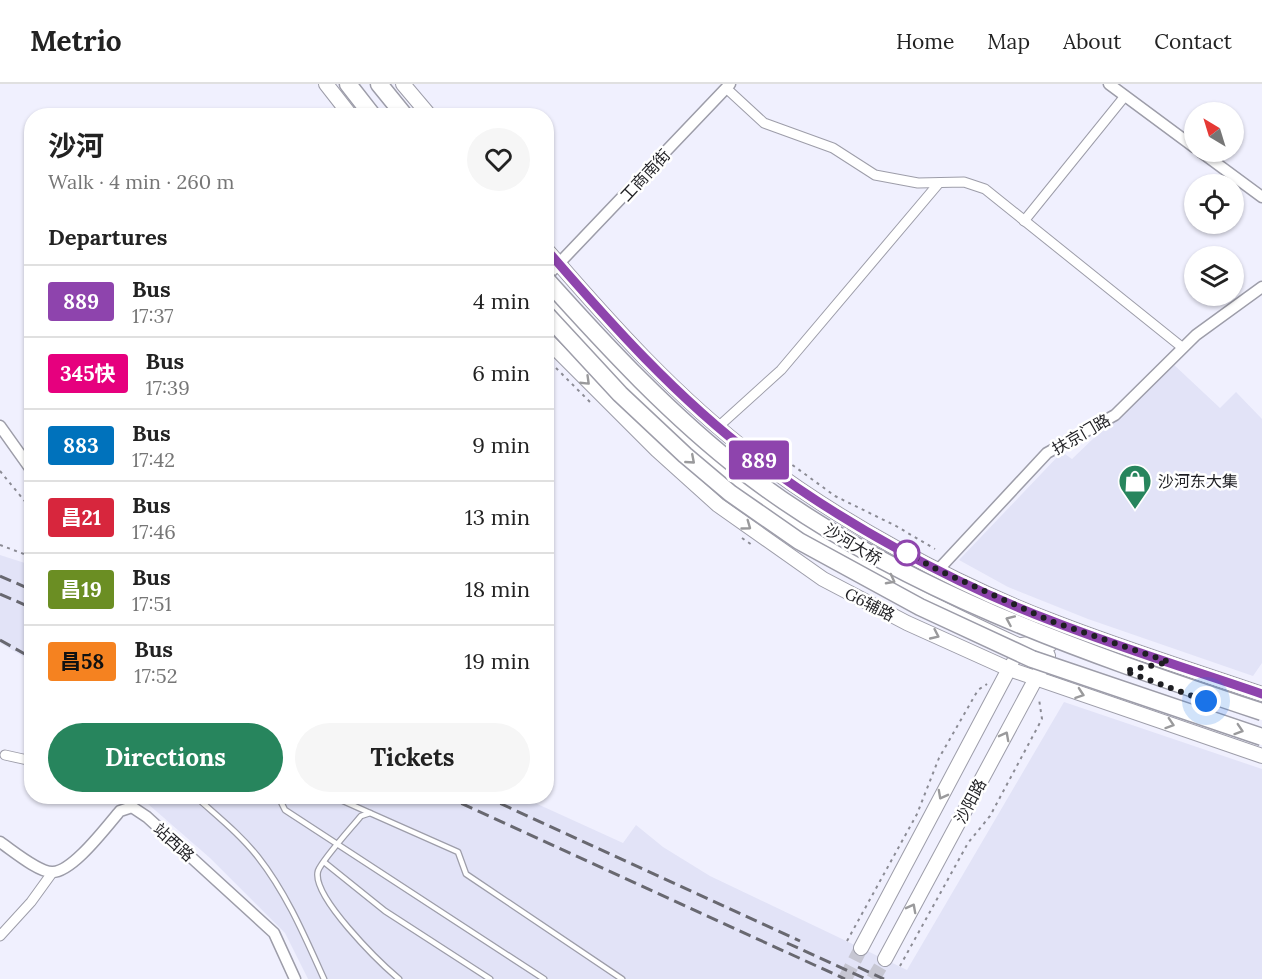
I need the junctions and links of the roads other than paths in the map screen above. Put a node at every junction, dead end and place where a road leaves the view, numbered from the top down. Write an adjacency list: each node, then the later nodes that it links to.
1 (326, 84): 8 (main road)
2 (348, 84): 9 (highway)
3 (379, 84): 10 (highway)
4 (403, 84): 11 (main road)
5 (1109, 84): 7 (street)
6 (728, 86): 14 (street); 18 (street, 工商南街)
7 (1125, 96): 12 (street); 16 (street)
8 (346, 108)
9 (367, 108)
10 (398, 108)
11 (423, 108)
12 (1184, 140)
13 (1215, 162): 15 (street)
14 (939, 183): 16 (street); 27 (street)
15 (1262, 197)
16 (1024, 221): 25 (street)
17 (554, 258): 18 (main road)
18 (560, 265): 19 (street, 工商南街); 27 (main road)
19 (554, 271)
20 (1262, 286): 25 (street, 扶京门路)
21 (554, 287): 40 (highway, 沙河大桥, one-way to 21, bridge)
22 (554, 306): 32 (street, one-way to 32)
23 (554, 323): 41 (highway, 沙河大桥, one-way to 41, bridge)
24 (554, 347): 35 (main road, G6辅路, one-way to 35)
25 (1183, 348): 30 (street, 扶京门路)
26 (0, 426): 28 (street)
27 (718, 426): 30 (main road)
28 (3, 439): 29 (street)
29 (24, 462)
30 (938, 570): 34 (main road)
31 (1041, 641): 32 (main road); 33 (main road); 36 (main road)
32 (1022, 644): 33 (street); 35 (main road)
33 (1048, 656): 37 (main road, 沙阳路); 42 (street)
34 (1169, 662): 36 (main road); 38 (main road)
35 (1009, 669): 37 (main road, G6辅路); 57 (main road, 沙阳路, one-way to 57)
36 (1125, 671): 39 (main road)
37 (1036, 679): 42 (main road, G6辅路, one-way to 42); 58 (main road, 沙阳路, one-way to 37)
38 (1262, 694)
39 (1262, 700)
40 (1262, 712)
41 (1262, 737)
42 (1215, 739): 44 (main road, G6辅路)
43 (5, 755): 45 (street)
44 (1262, 756)
45 (24, 759)
46 (128, 804): 55 (street, 站西路)
47 (132, 804): 59 (street, 站西路)
48 (204, 804): 60 (lane)
49 (284, 804): 53 (lane)
50 (350, 804): 51 (lane)
51 (370, 813): 53 (lane); 64 (lane)
52 (0, 842): 55 (street)
53 (339, 844): 54 (lane); 63 (lane)
54 (324, 862): 61 (lane); 62 (lane)
55 (52, 873): 56 (street)
56 (0, 936)
57 (861, 948)
58 (885, 959)
59 (295, 979)
60 (324, 979)
61 (399, 979)
62 (490, 979)
63 (544, 979)
64 (622, 979)

